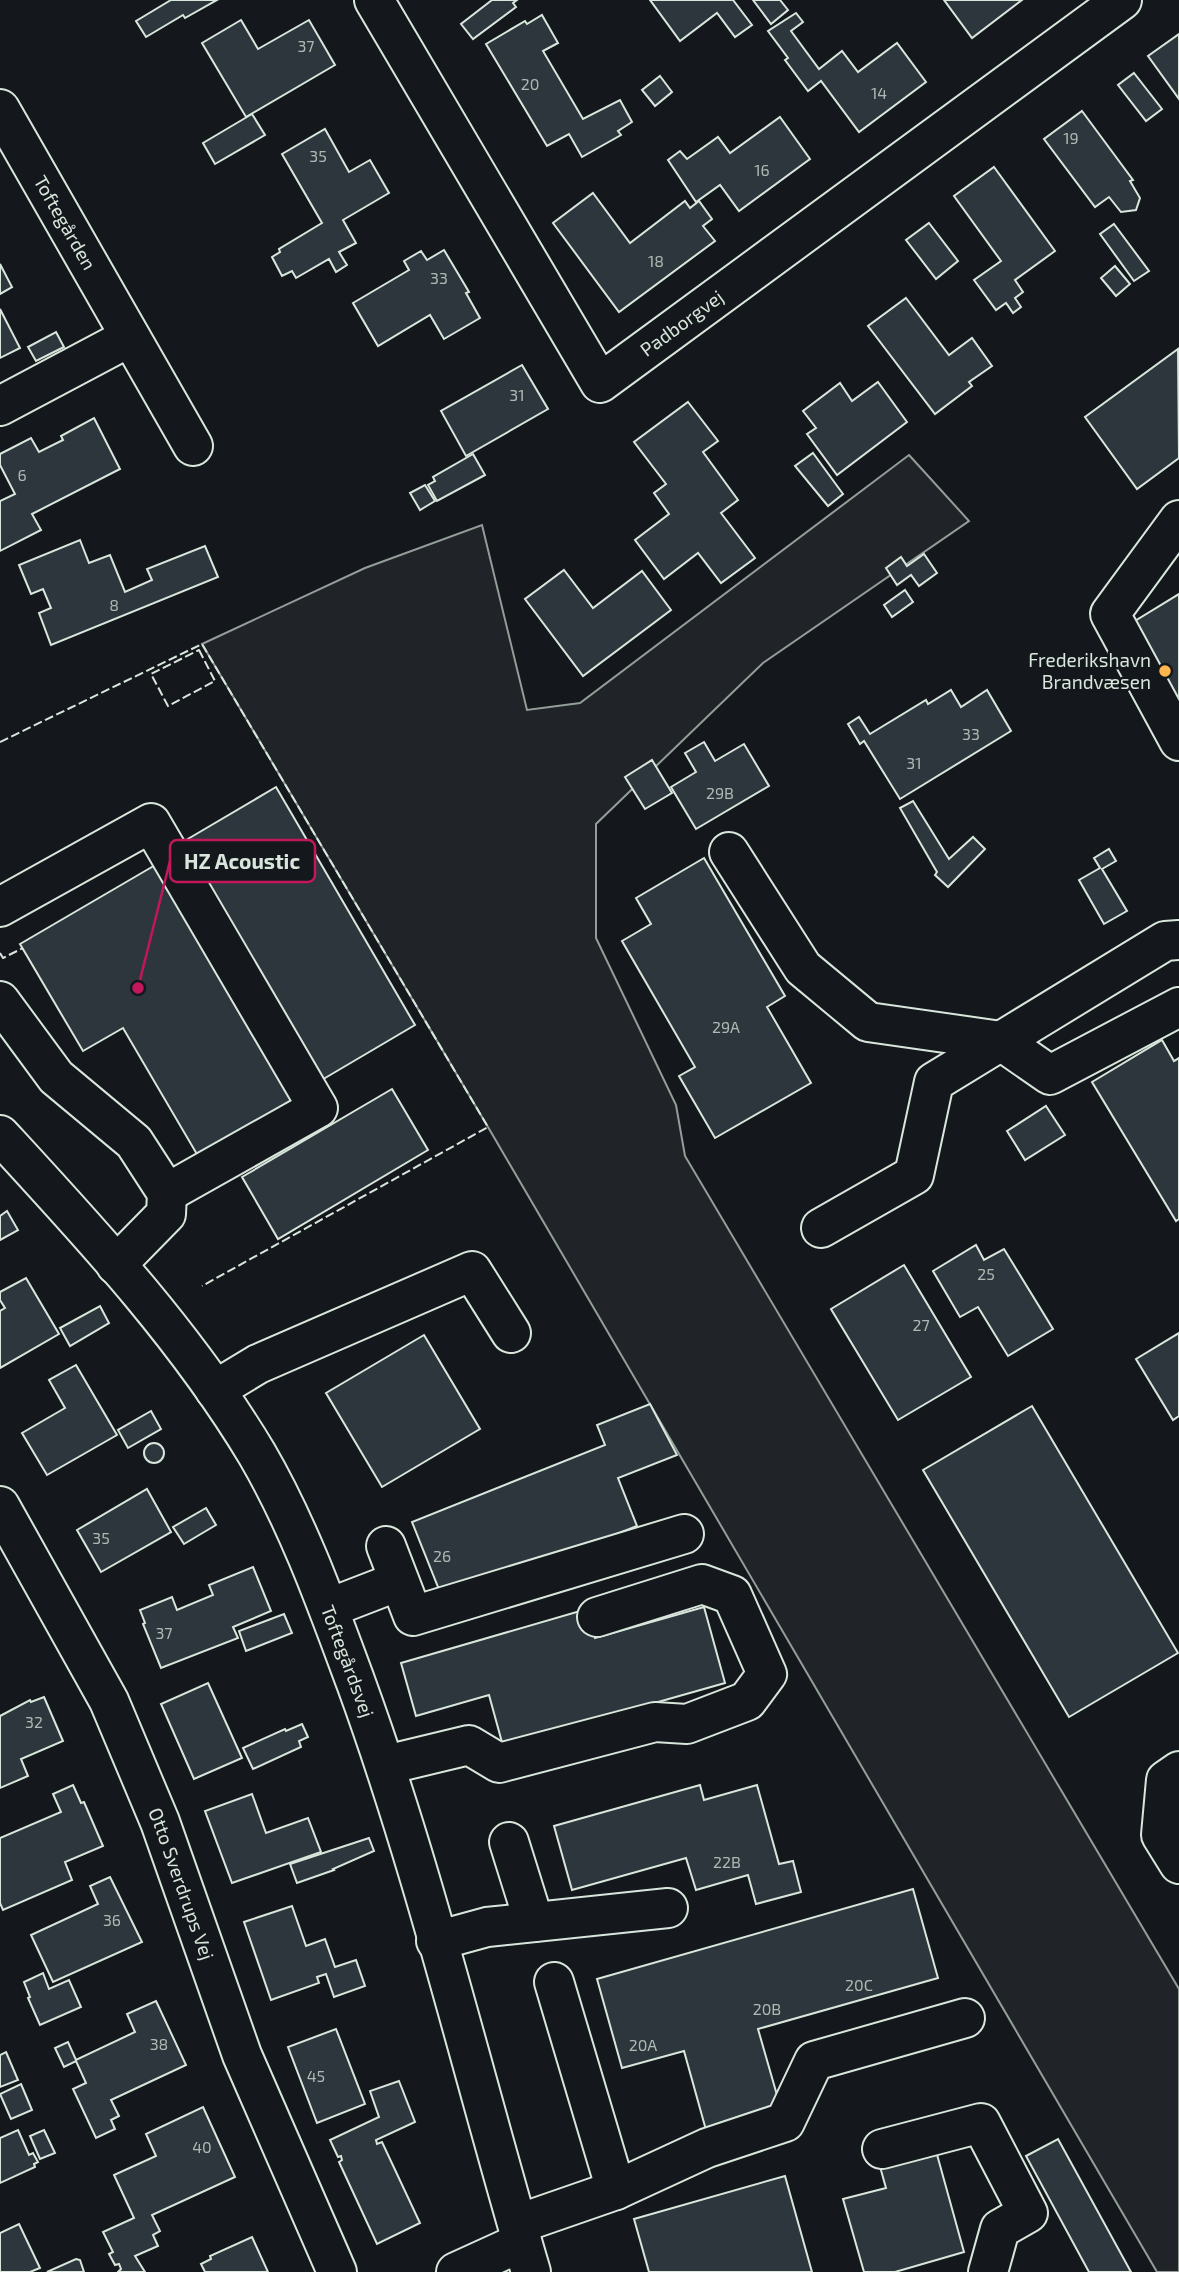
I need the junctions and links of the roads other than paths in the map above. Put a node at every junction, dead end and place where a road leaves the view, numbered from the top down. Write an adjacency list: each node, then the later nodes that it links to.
1 (373, 0): 2 (street, Padborgvej)
2 (1122, 0)
3 (0, 109): 4 (street, Toftegården)
4 (130, 337): 5 (street); 6 (street, Toftegården)
5 (0, 406)
6 (193, 446)
7 (1179, 520): 8 (street)
8 (1179, 741)
9 (729, 852): 14 (street)
10 (0, 907): 16 (street)
11 (1179, 940): 14 (street)
12 (0, 1001): 16 (street)
13 (1179, 1007): 14 (street)
14 (1001, 1041): 17 (street)
15 (0, 1135): 18 (street, Toftegårdsvej)
16 (167, 1193): 18 (street)
17 (821, 1228)
18 (116, 1265): 20 (street, Toftegårdsvej)
19 (511, 1333): 20 (street)
20 (215, 1390): 23 (street, Toftegårdsvej)
21 (0, 1506): 37 (street, Otto Sverdrups Vej)
22 (684, 1534): 23 (street)
23 (329, 1608): 25 (street, Toftegårdsvej)
24 (597, 1617): 25 (street)
25 (386, 1765): 31 (street, Toftegårdsvej)
26 (1179, 1772): 28 (street)
27 (509, 1842): 30 (street)
28 (1179, 1864)
29 (668, 1908): 30 (street)
30 (534, 1922): 31 (street)
31 (436, 1941): 36 (street, Toftegårdsvej)
32 (554, 1982): 35 (street)
33 (965, 2018): 35 (street)
34 (882, 2149): 39 (street)
35 (616, 2190): 36 (street)
36 (524, 2246): 38 (street)
37 (337, 2272)
38 (456, 2272)
39 (988, 2272)

